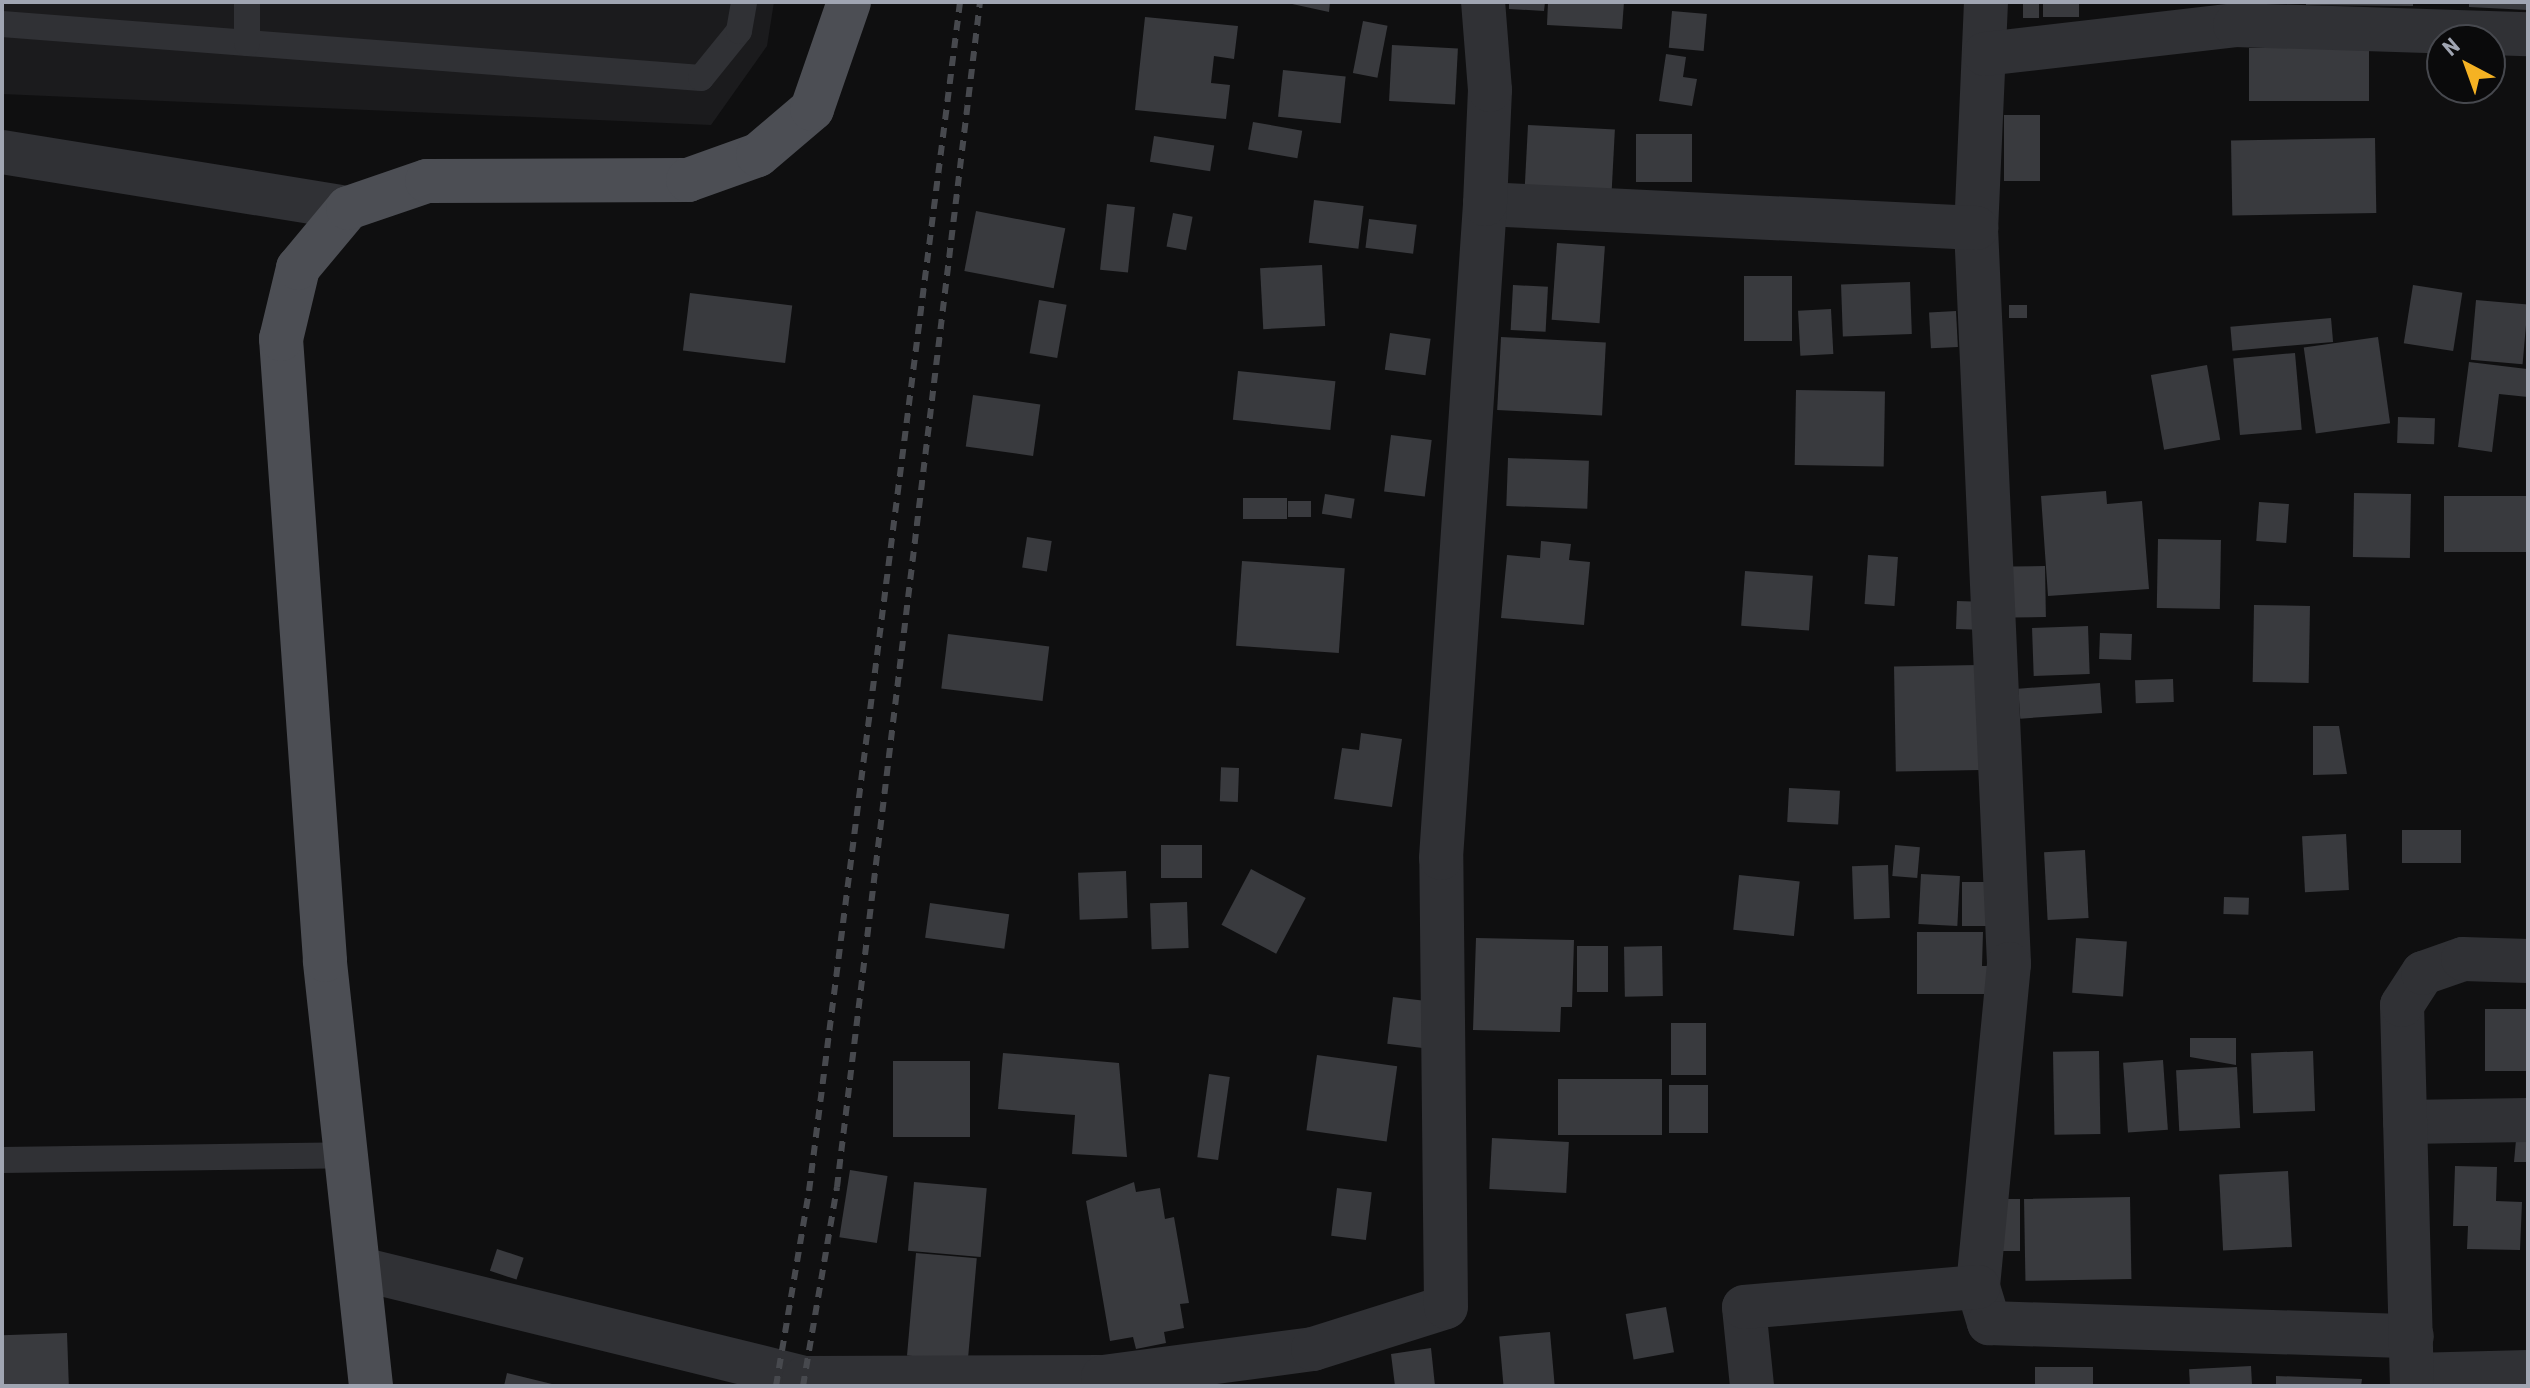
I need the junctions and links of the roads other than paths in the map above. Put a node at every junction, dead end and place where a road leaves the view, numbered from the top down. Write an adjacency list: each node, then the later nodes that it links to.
1 (247, 2): 8 (lane)
2 (744, 2): 8 (lane)
3 (849, 2): 12 (main road)
4 (1483, 2): 11 (street)
5 (1986, 2): 9 (street)
6 (2, 24): 8 (lane)
7 (2528, 34): 9 (street)
8 (247, 43)
9 (1985, 54): 13 (street)
10 (2, 152): 12 (street)
11 (1485, 204): 13 (street); 22 (street)
12 (348, 208): 17 (main road)
13 (1976, 228): 20 (street)
14 (2528, 961): 16 (street)
15 (2528, 1120): 16 (street)
16 (2405, 1122): 21 (street)
17 (348, 1155): 18 (lane); 19 (main road)
18 (2, 1160)
19 (361, 1269): 24 (street); 25 (main road)
20 (1978, 1287): 21 (street); 26 (street)
21 (2412, 1366): 23 (street)
22 (1316, 1367): 24 (street)
23 (2528, 1372)
24 (1169, 1376)
25 (371, 1386)
26 (1752, 1386)

